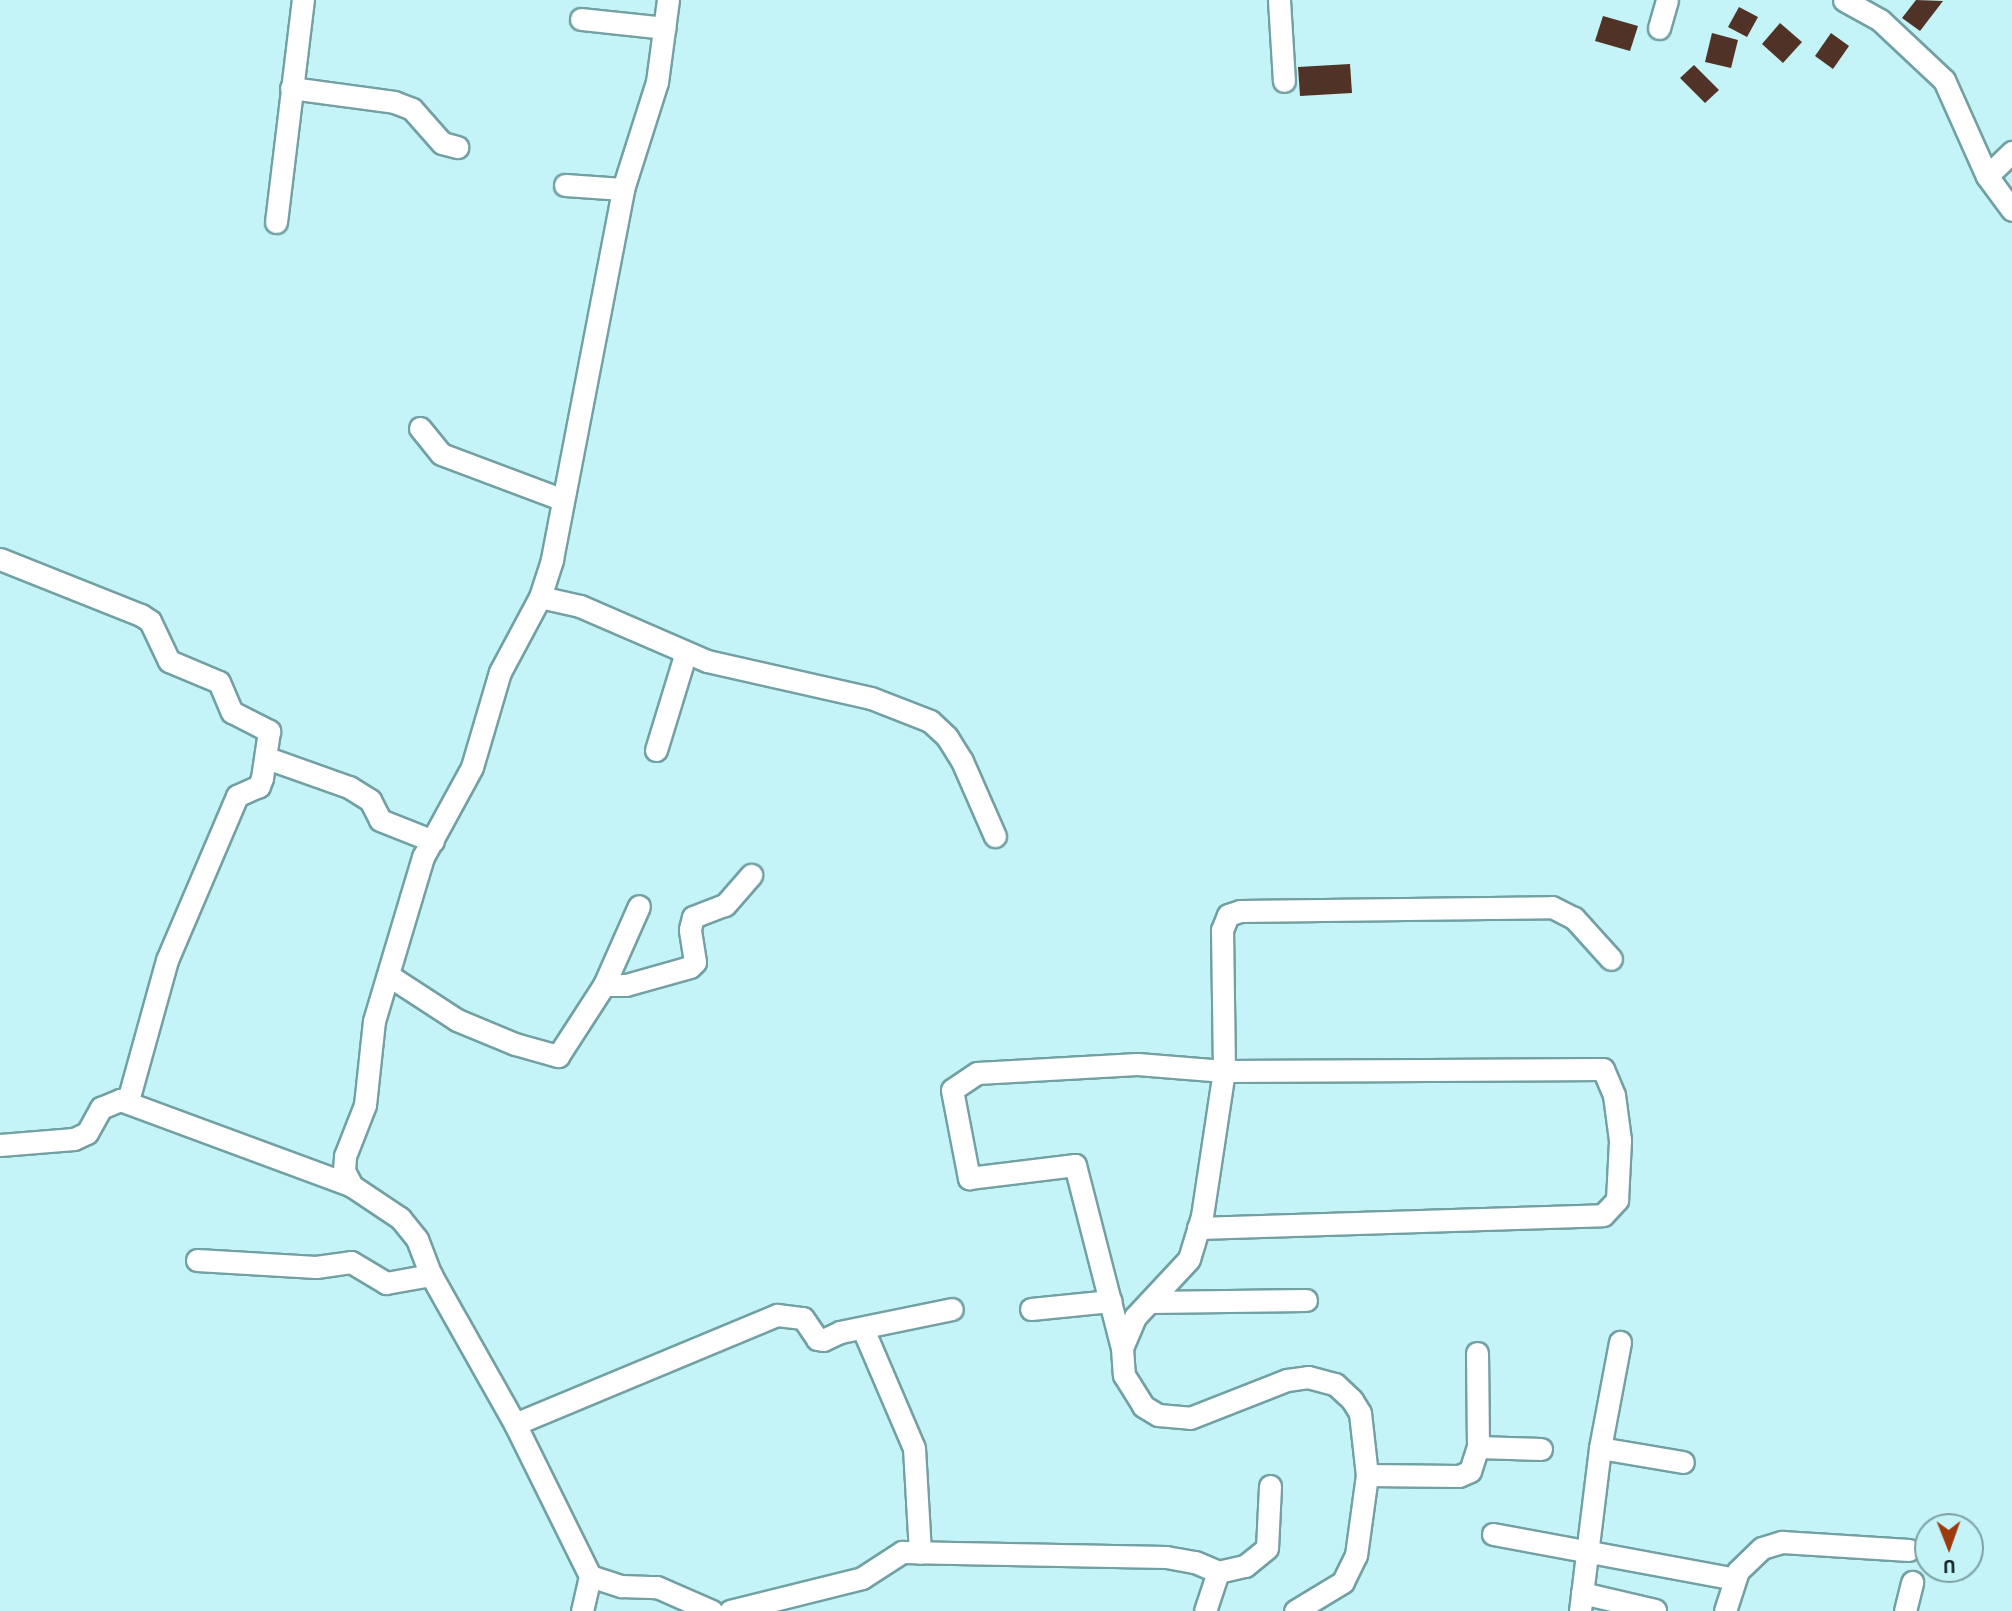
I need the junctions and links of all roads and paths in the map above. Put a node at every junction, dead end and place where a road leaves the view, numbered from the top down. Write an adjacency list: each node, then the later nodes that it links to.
1 (303, 0): 10 (street)
2 (668, 0): 7 (street)
3 (1279, 0): 9 (street)
4 (1667, 0): 8 (street)
5 (1844, 0): 13 (street)
6 (581, 19): 7 (street)
7 (665, 28): 15 (street)
8 (1659, 28)
9 (1284, 81)
10 (291, 88): 11 (street); 17 (street)
11 (457, 147)
12 (2012, 152): 13 (street)
13 (1987, 176): 16 (street)
14 (565, 185): 15 (street)
15 (623, 189): 19 (street)
16 (2012, 210)
17 (276, 222)
18 (420, 429): 19 (street)
19 (561, 499): 21 (street)
20 (0, 559): 24 (street)
21 (540, 597): 22 (street); 26 (street)
22 (686, 652): 23 (street); 25 (street)
23 (656, 750)
24 (267, 758): 26 (street); 33 (street)
25 (995, 836)
26 (433, 841): 30 (street)
27 (751, 875): 31 (street)
28 (639, 906): 31 (street)
29 (1611, 959): 32 (street)
30 (388, 975): 31 (street); 35 (street)
31 (604, 985)
32 (1224, 1071): 36 (street); 36 (street); 40 (street)
33 (128, 1101): 34 (street); 35 (street)
34 (0, 1145)
35 (352, 1186): 38 (street)
36 (1198, 1228): 41 (street)
37 (197, 1261): 38 (street)
38 (431, 1275): 48 (street)
39 (1306, 1300): 41 (street)
40 (1111, 1301): 43 (street); 46 (street)
41 (1149, 1301): 46 (street)
42 (952, 1309): 44 (street)
43 (1031, 1309)
44 (863, 1329): 48 (street); 58 (street)
45 (1620, 1342): 50 (street)
46 (1122, 1348): 53 (street)
47 (1477, 1353): 49 (street)
48 (515, 1423): 60 (street)
49 (1478, 1447): 51 (street); 53 (street)
50 (1600, 1448): 52 (street); 57 (street)
51 (1541, 1449)
52 (1683, 1462)
53 (1367, 1475): 69 (street)
54 (1270, 1486): 59 (street)
55 (1493, 1534): 57 (street)
56 (1909, 1550): 61 (street)
57 (1588, 1552): 61 (street); 63 (street)
58 (920, 1553): 59 (street); 67 (street)
59 (1218, 1572): 68 (street)
60 (590, 1576): 65 (street); 66 (street)
61 (1735, 1579): 70 (street)
62 (1912, 1582): 71 (street)
63 (1581, 1602): 64 (street)
64 (1655, 1610)
65 (582, 1611)
66 (712, 1611)
67 (730, 1611)
68 (1205, 1611)
69 (1294, 1611)
70 (1725, 1611)
71 (1905, 1611)

